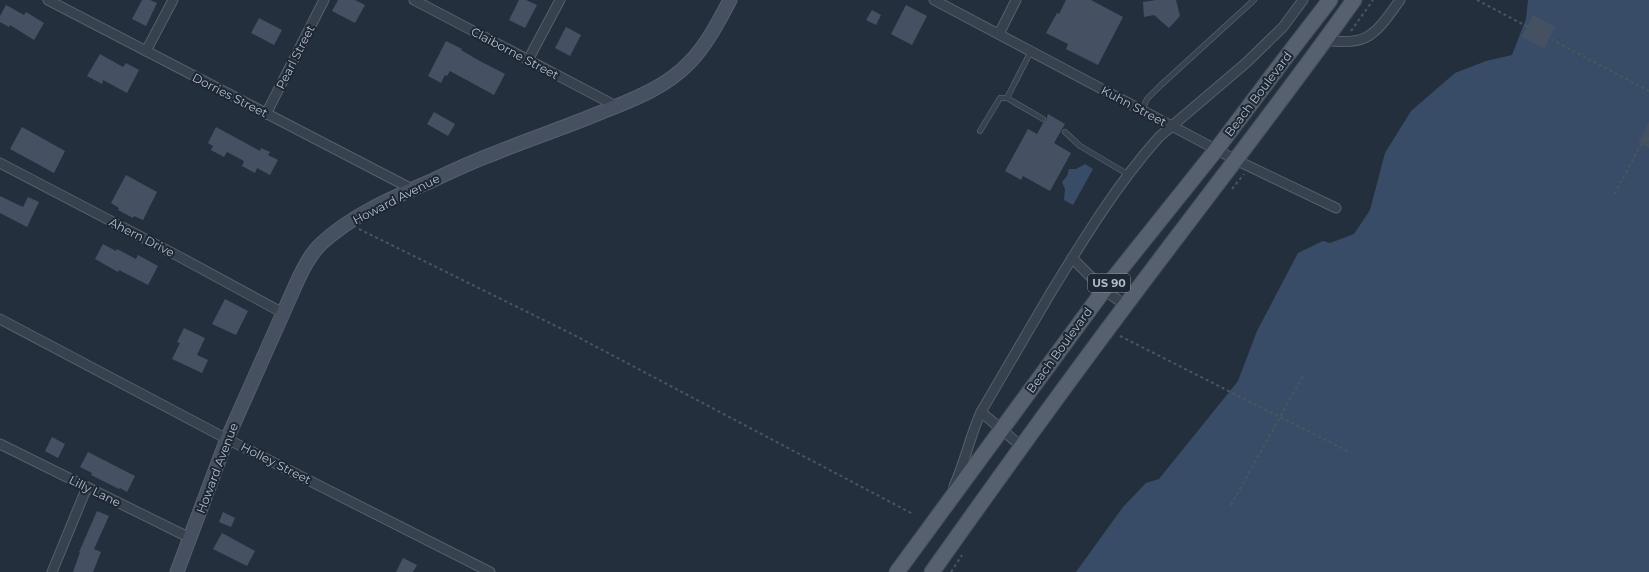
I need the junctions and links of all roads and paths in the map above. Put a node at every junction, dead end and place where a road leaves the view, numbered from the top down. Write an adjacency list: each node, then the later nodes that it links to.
1 (48, 0): 20 (street, Dorries Street)
2 (173, 0): 20 (street)
3 (324, 0): 27 (street, Pearl Street)
4 (414, 0): 16 (street, Claiborne Street)
5 (560, 0): 22 (street)
6 (730, 0): 25 (main road, Howard Avenue)
7 (934, 0): 17 (street, Kuhn Street)
8 (1016, 0): 17 (street)
9 (1254, 0): 26 (lane)
10 (1303, 0): 29 (street)
11 (1330, 0): 33 (main road, Beach Boulevard / US 90)
12 (1354, 0): 19 (main road, Beach Boulevard / US 90)
13 (1373, 0): 18 (path)
14 (1400, 0): 19 (street)
15 (1477, 0): 23 (path)
16 (430, 4): 22 (street, Claiborne Street)
17 (999, 34): 21 (street, Kuhn Street)
18 (1347, 36)
19 (1325, 40): 34 (main road, Beach Boulevard / US 90)
20 (146, 51): 27 (street, Dorries Street)
21 (1031, 51): 24 (lane); 26 (street, Kuhn Street)
22 (528, 60): 25 (street, Claiborne Street)
23 (1649, 91)
24 (1007, 98): 28 (lane); 30 (lane)
25 (616, 106): 37 (main road, Howard Avenue)
26 (1142, 110): 29 (street, Kuhn Street)
27 (266, 114): 37 (street, Dorries Street)
28 (1043, 119)
29 (1172, 126): 33 (street, Kuhn Street); 36 (street)
30 (980, 130)
31 (1065, 132): 36 (lane)
32 (1649, 139): 38 (path)
33 (1216, 150): 34 (street, Kuhn Street); 42 (main road, Beach Boulevard / US 90)
34 (1236, 160): 39 (street, Kuhn Street); 43 (main road, Beach Boulevard / US 90)
35 (0, 163): 44 (street, Ahern Drive)
36 (1129, 175): 41 (street)
37 (412, 189): 40 (main road, Howard Avenue)
38 (1614, 192)
39 (1336, 208)
40 (348, 224): 44 (main road, Howard Avenue); 58 (path)
41 (1072, 258): 42 (street); 48 (street)
42 (1104, 290): 43 (street); 50 (main road, Beach Boulevard / US 90)
43 (1125, 305): 53 (main road, Beach Boulevard / US 90)
44 (283, 313): 51 (main road, Howard Avenue)
45 (0, 319): 51 (street, Holley Street)
46 (1120, 336): 49 (path)
47 (1303, 376): 49 (path)
48 (981, 412): 50 (street); 56 (street)
49 (1281, 417): 54 (path); 57 (path)
50 (1001, 429): 53 (street); 56 (main road, Beach Boulevard / US 90)
51 (228, 439): 59 (main road, Howard Avenue); 62 (street, Holley Street)
52 (0, 444): 55 (street, Lilly Lane)
53 (1021, 446): 64 (main road, Beach Boulevard / US 90)
54 (1351, 452)
55 (87, 487): 59 (street, Lilly Lane); 60 (street)
56 (947, 503): 63 (main road, Beach Boulevard / US 90)
57 (1231, 505)
58 (913, 514)
59 (190, 538): 61 (main road, Howard Avenue)
60 (52, 572)
61 (177, 572)
62 (490, 572)
63 (897, 572)
64 (932, 572)

